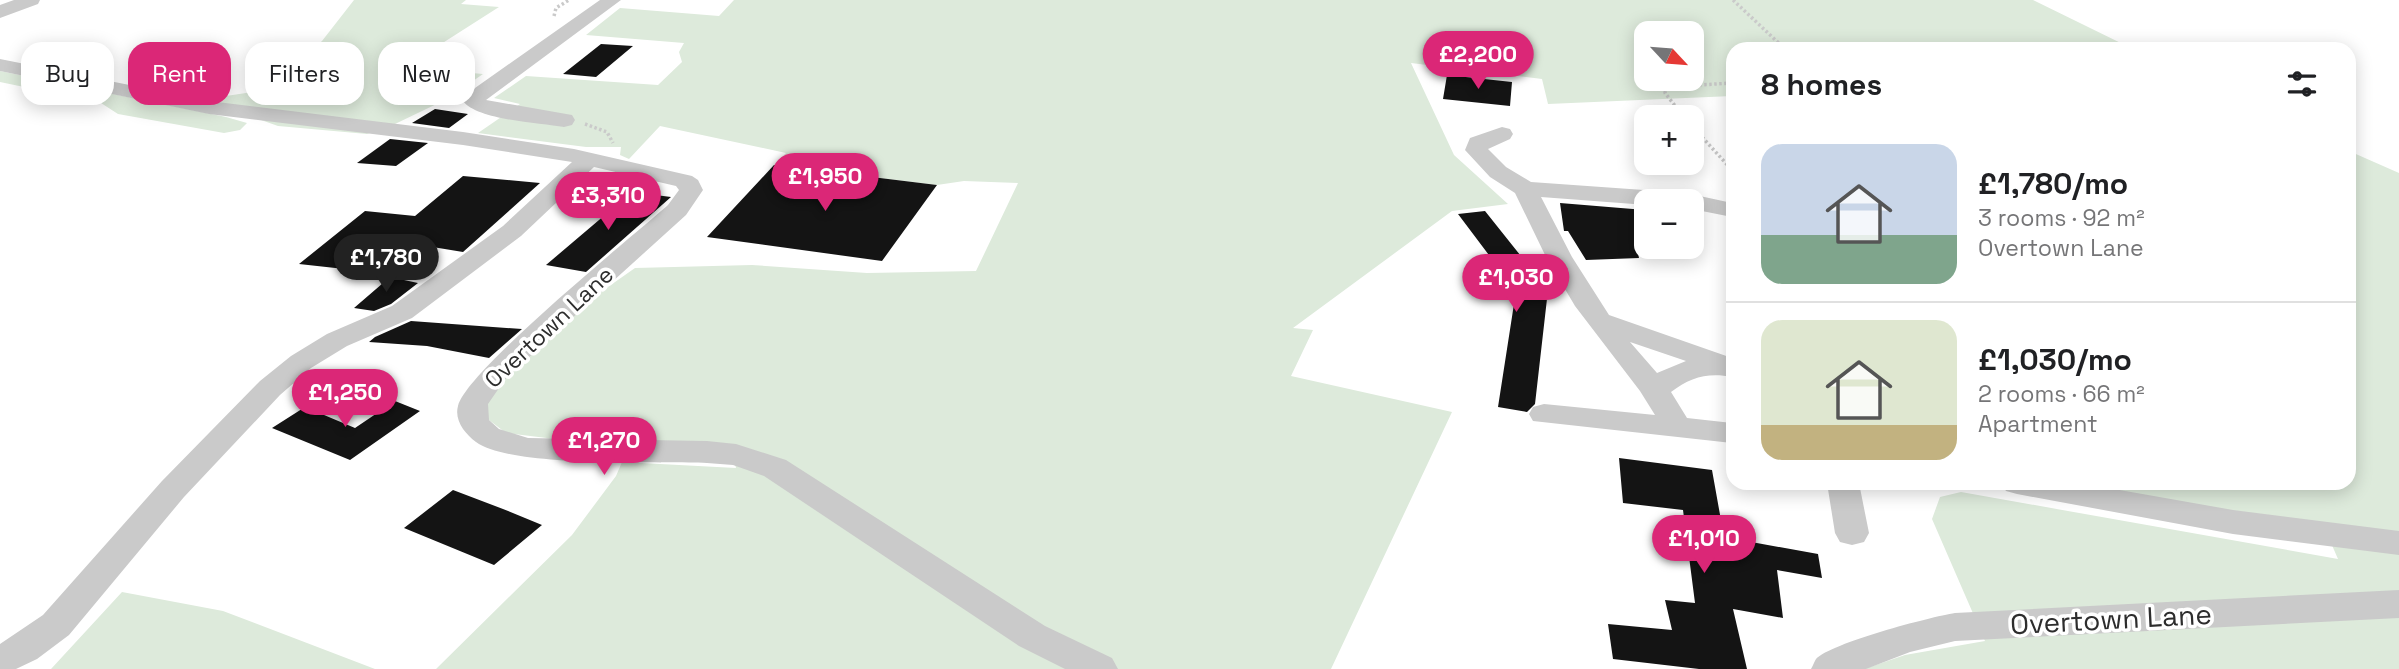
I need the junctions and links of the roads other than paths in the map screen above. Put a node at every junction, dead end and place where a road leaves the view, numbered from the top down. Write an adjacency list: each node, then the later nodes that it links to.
1 (31, 0): 3 (street)
2 (612, 0): 5 (street)
3 (0, 12)
4 (0, 65): 7 (street, Overtown Lane)
5 (564, 120)
6 (1502, 134): 8 (street)
7 (596, 161): 22 (street); 23 (street, Overtown Lane)
8 (1525, 189): 9 (street); 10 (street)
9 (1726, 209)
10 (1599, 321): 11 (street); 13 (street)
11 (1726, 365)
12 (1726, 366): 13 (street)
13 (1656, 389): 15 (street)
14 (1544, 414): 15 (street)
15 (1675, 426): 16 (street)
16 (1726, 432)
17 (1844, 490): 19 (street)
18 (2056, 490): 20 (street)
19 (1853, 533)
20 (2399, 543)
21 (2399, 604): 24 (street, Overtown Lane)
22 (0, 660)
23 (1099, 669)
24 (1830, 669)

